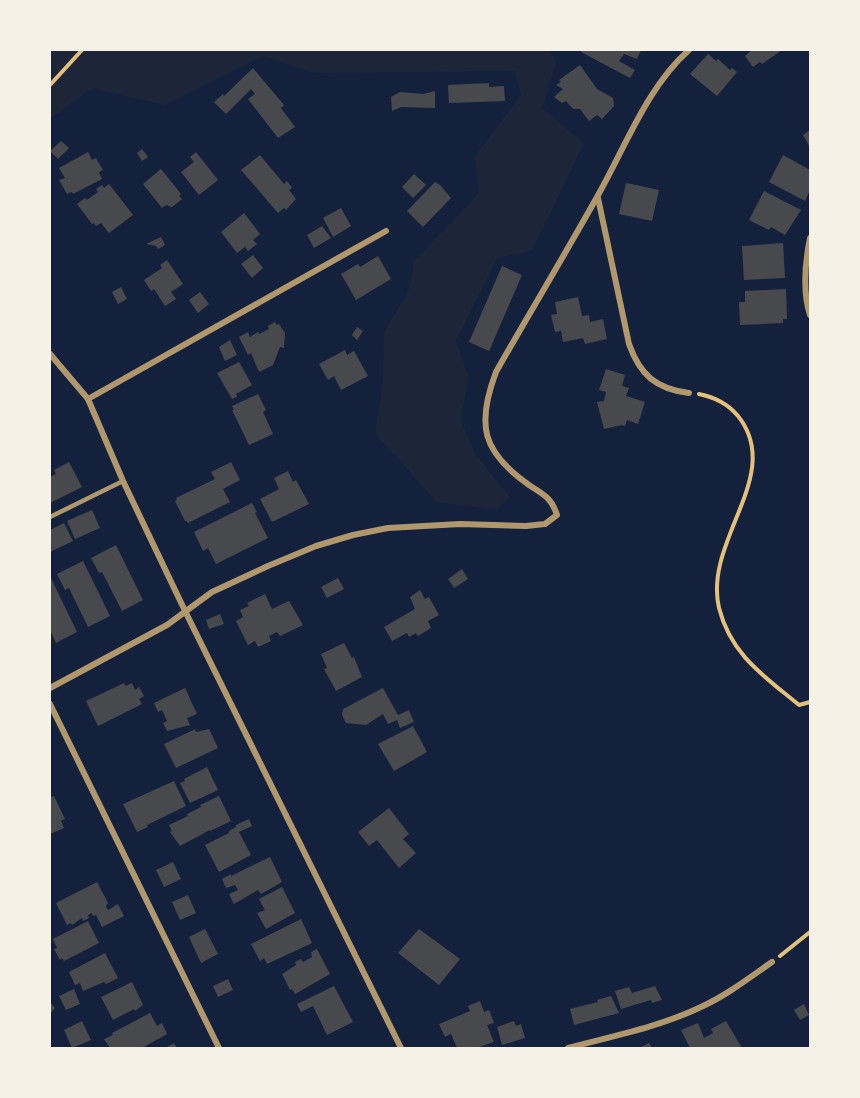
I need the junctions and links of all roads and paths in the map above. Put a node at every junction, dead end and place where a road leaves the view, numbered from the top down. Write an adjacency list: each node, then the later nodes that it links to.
1 (82, 50): 3 (path)
2 (689, 50): 4 (street)
3 (50, 85)
4 (597, 197): 9 (street); 13 (street)
5 (386, 231): 10 (street)
6 (810, 238): 7 (street)
7 (810, 315)
8 (50, 354): 10 (street)
9 (689, 393): 15 (path)
10 (88, 399): 11 (street)
11 (123, 481): 12 (lane); 13 (street)
12 (50, 517)
13 (186, 613): 14 (street); 20 (street)
14 (50, 687)
15 (810, 702)
16 (50, 704): 19 (street)
17 (810, 932): 18 (path)
18 (772, 962): 21 (street)
19 (219, 1048)
20 (400, 1048)
21 (568, 1048)

